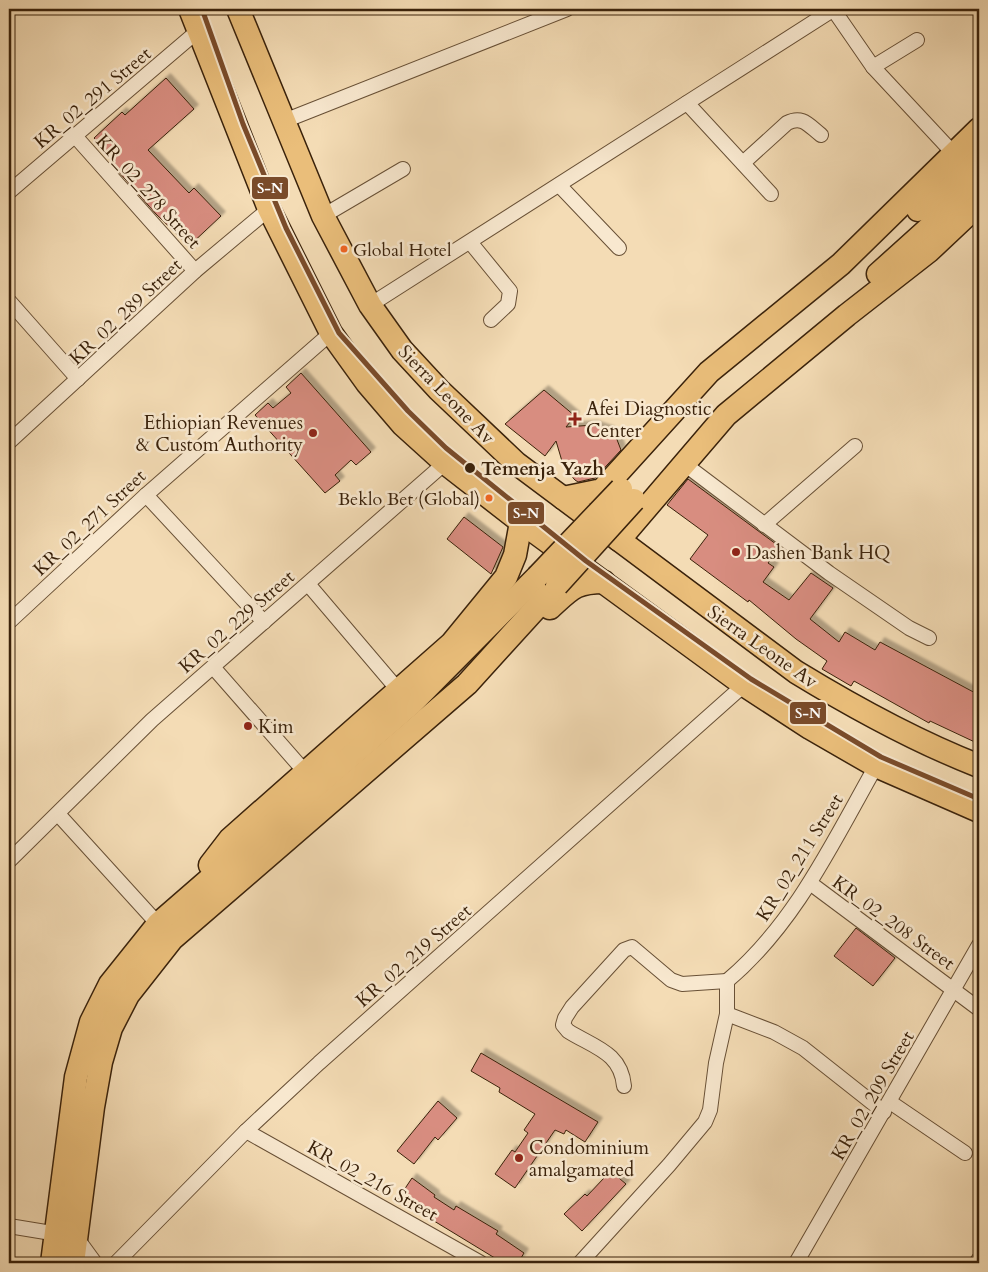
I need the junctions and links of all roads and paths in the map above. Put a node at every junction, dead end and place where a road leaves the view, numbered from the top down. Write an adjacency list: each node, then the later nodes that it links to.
1 (190, 9): 5 (main road)
2 (238, 9): 9 (main road, Sierra Leone Av)
3 (567, 9): 9 (street)
4 (834, 9): 7 (street); 8 (street)
5 (199, 30): 12 (street, KR_02_291 Street); 22 (main road)
6 (917, 40): 7 (street)
7 (873, 67): 14 (street)
8 (687, 103): 15 (street); 18 (street)
9 (284, 121): 23 (main road, Sierra Leone Av)
10 (979, 129): 14 (main road)
11 (822, 135): 15 (street)
12 (75, 136): 19 (street, KR_02_291 Street); 26 (street, KR_02_278 Street)
13 (979, 153): 36 (main road)
14 (955, 155): 38 (main road)
15 (743, 163): 20 (street)
16 (403, 169): 23 (street)
17 (979, 183): 36 (main road)
18 (559, 185): 24 (street); 25 (street)
19 (9, 192)
20 (771, 194)
21 (979, 204): 35 (main road)
22 (269, 210): 26 (street, KR_02_289 Street); 30 (main road)
23 (323, 216): 28 (main road, Sierra Leone Av)
24 (470, 242): 28 (street); 29 (street)
25 (619, 248)
26 (195, 271): 31 (street, KR_02_289 Street)
27 (9, 300): 31 (street)
28 (370, 305): 38 (main road, Sierra Leone Av)
29 (491, 320)
30 (331, 333): 34 (main road); 37 (street, KR_02_271 Street)
31 (78, 379): 32 (street, KR_02_289 Street)
32 (9, 442)
33 (855, 446): 40 (street)
34 (446, 463): 39 (main road); 44 (street, KR_02_229 Street)
35 (683, 463): 40 (street); 41 (main road)
36 (627, 494): 42 (main road, bridge)
37 (146, 495): 45 (street, KR_02_271 Street); 46 (street)
38 (563, 498): 41 (main road, Sierra Leone Av)
39 (521, 522): 43 (main road); 50 (main road)
40 (764, 525): 47 (street)
41 (619, 540): 52 (main road, Sierra Leone Av)
42 (548, 581): 58 (main road); 59 (main road)
43 (604, 582): 49 (main road); 59 (main road)
44 (308, 584): 46 (street, KR_02_229 Street); 50 (street)
45 (9, 622)
46 (264, 622): 48 (street, KR_02_229 Street)
47 (929, 638)
48 (213, 667): 53 (street); 55 (street, KR_02_229 Street)
49 (744, 685): 51 (main road); 68 (street, KR_02_219 Street)
50 (399, 691): 53 (main road)
51 (876, 766): 54 (main road); 57 (street, KR_02_211 Street)
52 (979, 766)
53 (306, 772): 58 (main road)
54 (979, 811)
55 (58, 814): 56 (street, KR_02_229 Street); 60 (street)
56 (9, 861)
57 (810, 883): 62 (street, KR_02_211 Street); 63 (street, KR_02_208 Street)
58 (202, 885): 60 (main road)
59 (202, 913): 71 (main road)
60 (158, 924): 71 (main road)
61 (979, 945): 63 (street, KR_02_209 Street)
62 (727, 980): 65 (street); 66 (street)
63 (955, 990): 64 (street, KR_02_208 Street); 67 (street, KR_02_209 Street)
64 (979, 1009)
65 (727, 1014): 67 (street); 78 (street)
66 (624, 1086)
67 (887, 1107): 69 (street); 79 (street, KR_02_209 Street)
68 (246, 1131): 73 (street, KR_02_219 Street); 77 (street, KR_02_216 Street)
69 (965, 1153)
70 (9, 1226): 71 (street)
71 (66, 1235): 74 (main road); 75 (main road); 76 (street)
72 (979, 1259): 80 (street)
73 (123, 1261)
74 (52, 1263)
75 (73, 1263)
76 (95, 1263)
77 (481, 1263)
78 (580, 1263)
79 (796, 1263)
80 (976, 1263)

